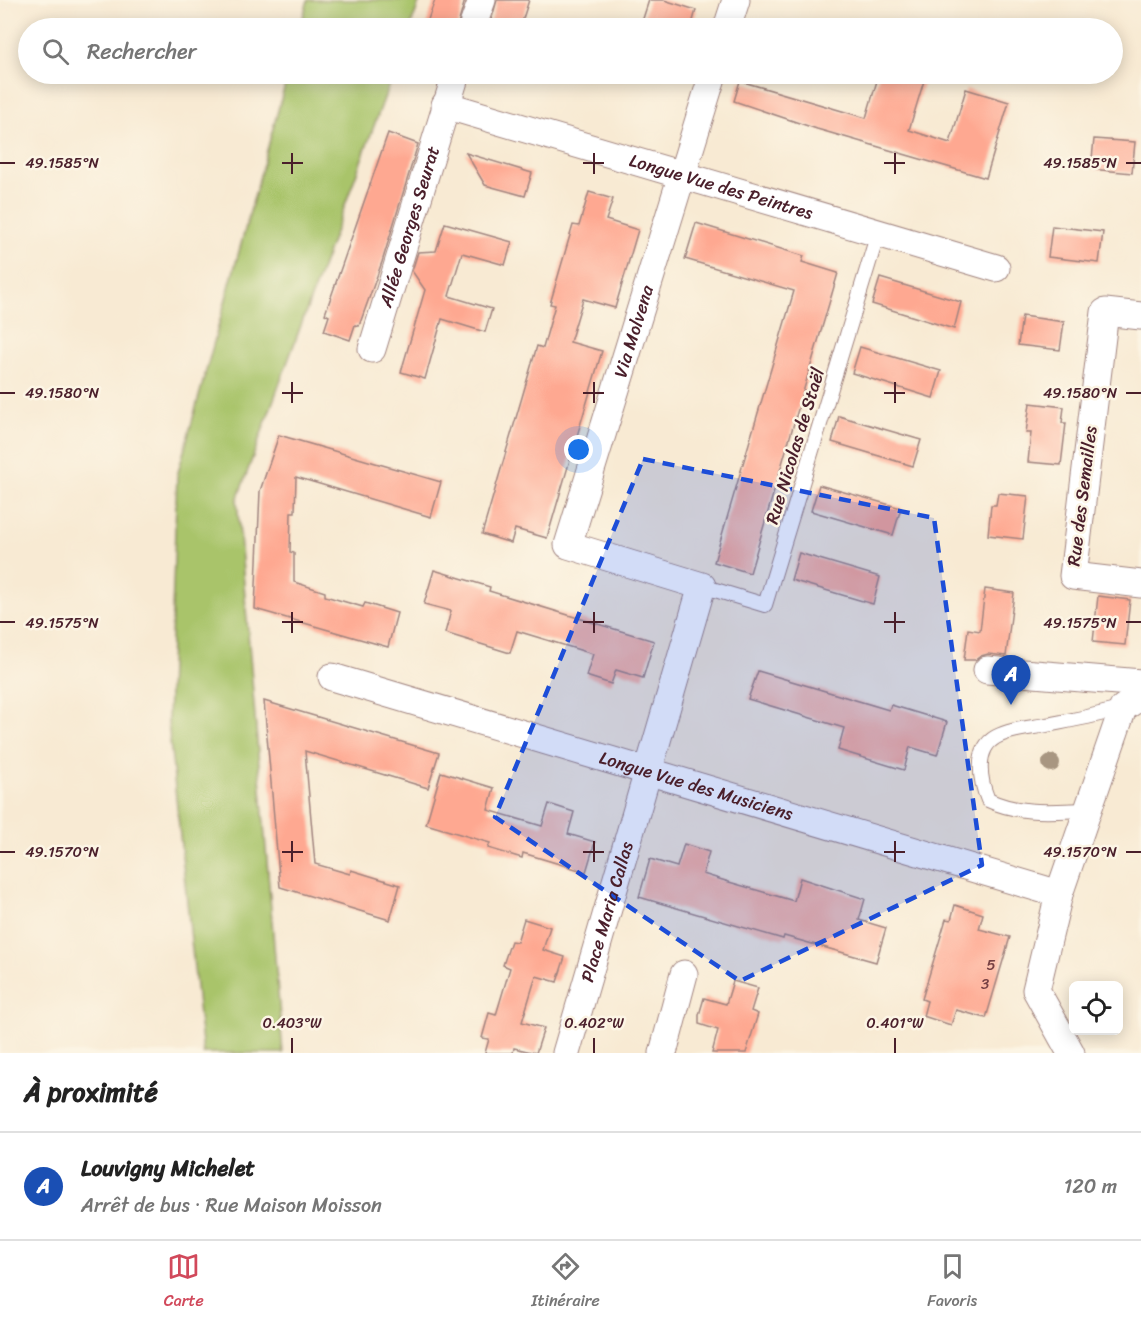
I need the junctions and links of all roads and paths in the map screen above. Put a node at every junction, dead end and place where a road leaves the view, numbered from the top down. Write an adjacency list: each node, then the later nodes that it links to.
1 (482, 0): 3 (street)
2 (736, 0): 4 (street)
3 (476, 18)
4 (730, 18)
5 (452, 84): 7 (street, Allée Georges Seurat)
6 (710, 84): 8 (street, Via Molvena)
7 (445, 105): 8 (street, Longue Vue des Peintres); 12 (street, Allée Georges Seurat)
8 (682, 174): 9 (street, Longue Vue des Peintres); 14 (street, Via Molvena)
9 (878, 233): 10 (street, Longue Vue des Peintres); 14 (lane, Rue Nicolas de Staël)
10 (996, 268)
11 (1141, 316): 13 (street, Rue des Semailles)
12 (372, 349)
13 (1141, 584)
14 (702, 586): 19 (street)
15 (987, 670): 17 (street)
16 (332, 677): 19 (street, Longue Vue des Musiciens)
17 (1141, 683)
18 (1132, 702): 20 (street); 20 (lane)
19 (648, 771): 21 (street, Longue Vue des Musiciens); 23 (street, Place Maria Callas)
20 (1087, 810): 21 (street)
21 (1059, 894): 25 (street)
22 (684, 974): 24 (street)
23 (566, 1053)
24 (663, 1053)
25 (1071, 1053)

